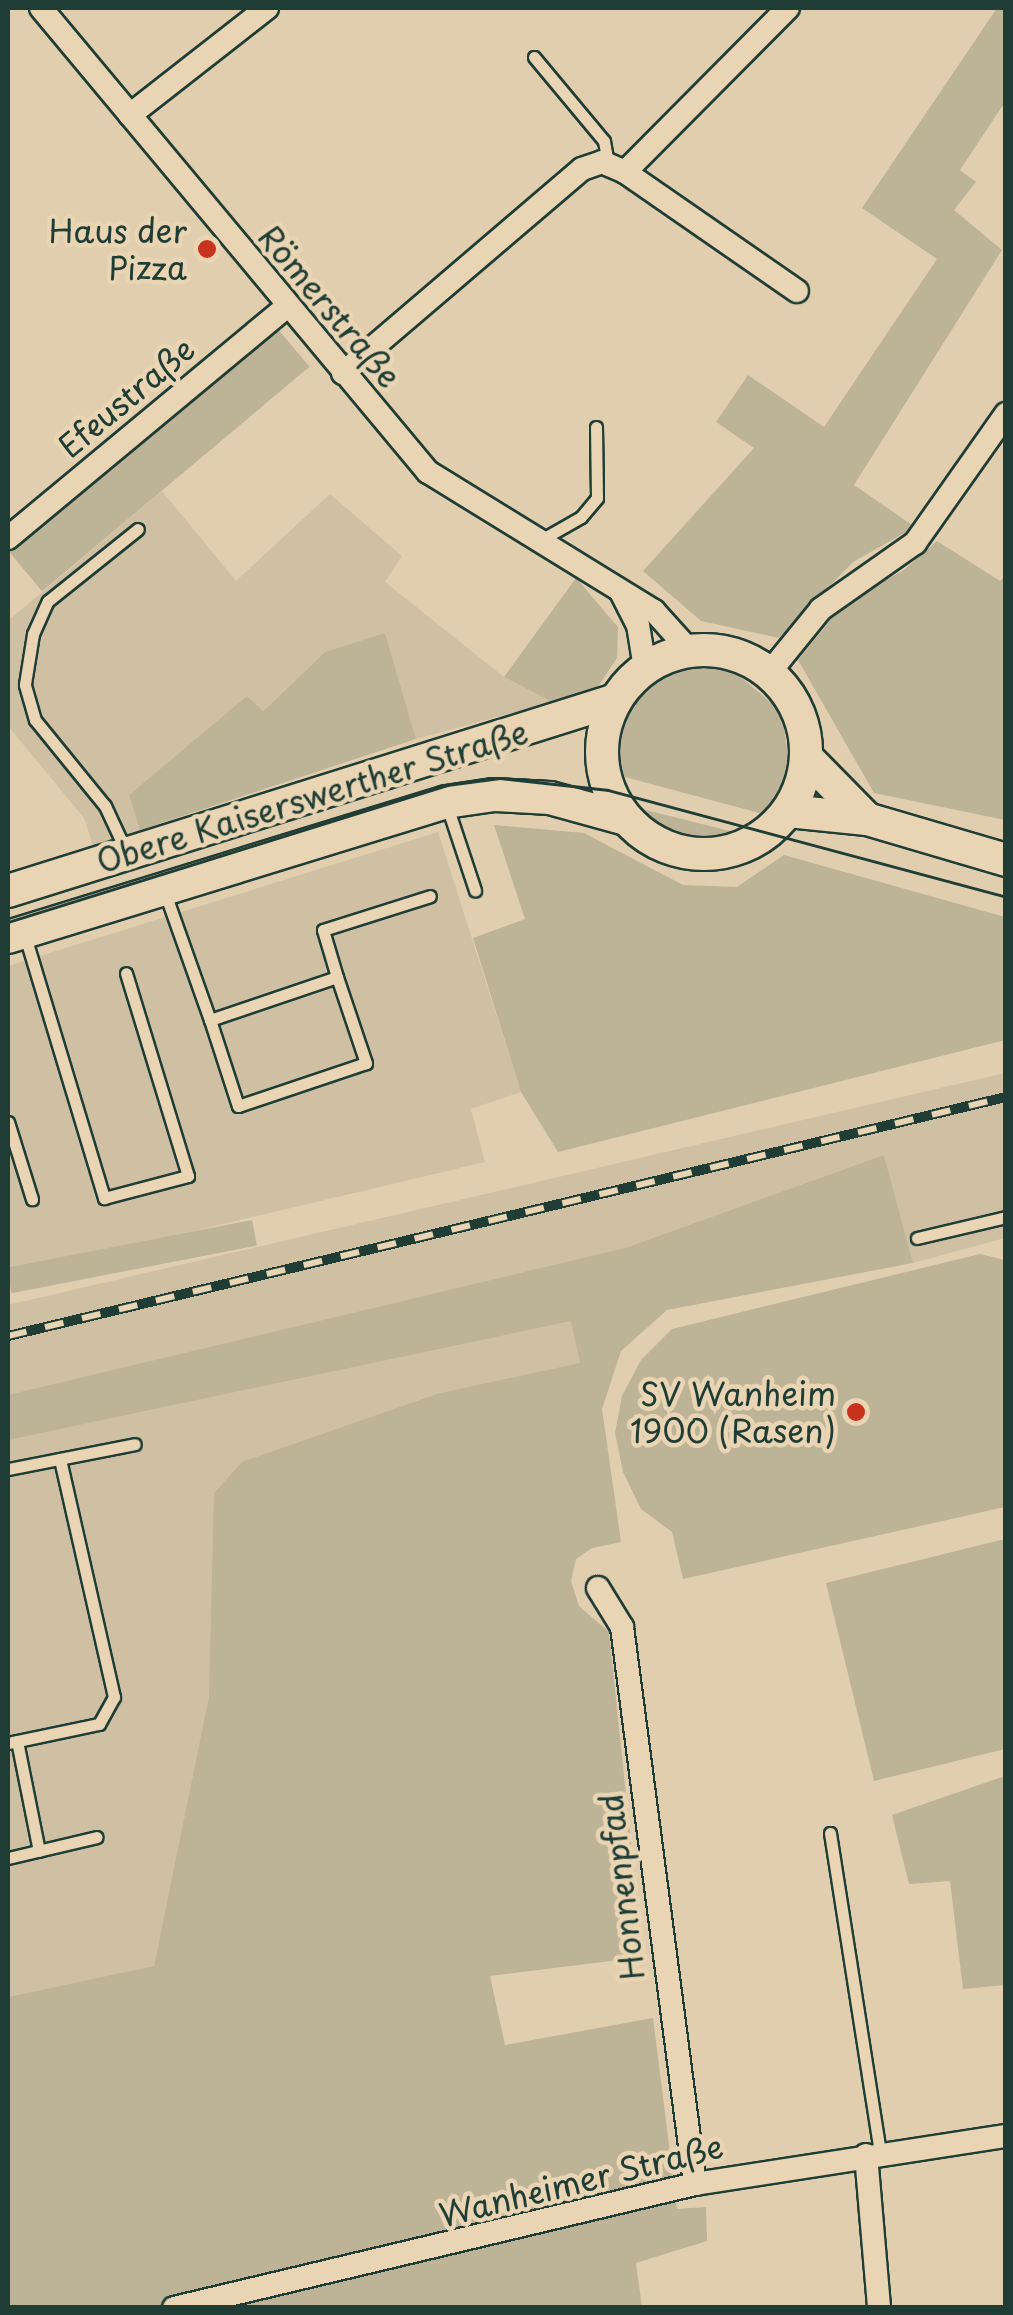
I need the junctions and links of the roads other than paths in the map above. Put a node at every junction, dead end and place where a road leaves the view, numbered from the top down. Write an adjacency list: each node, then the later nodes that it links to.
1 (41, 8): 5 (street, Römerstraße)
2 (266, 8): 5 (street)
3 (788, 8): 6 (street)
4 (534, 56): 6 (lane)
5 (130, 115): 8 (street, Römerstraße)
6 (616, 168): 7 (street); 9 (street)
7 (797, 291)
8 (287, 306): 9 (street, Römerstraße); 13 (street, Efeustraße)
9 (343, 373): 14 (street, Römerstraße)
10 (1006, 414): 18 (street)
11 (596, 427): 14 (lane)
12 (138, 529): 25 (lane)
13 (8, 538)
14 (538, 541): 15 (street, Römerstraße)
15 (620, 589): 16 (street, Römerstraße); 17 (street)
16 (690, 650): 17 (street); 18 (street)
17 (645, 668): 19 (street)
18 (768, 673): 20 (street)
19 (616, 700): 23 (street); 25 (street, Obere Kaiserswerther Straße)
20 (806, 758): 22 (street); 24 (street)
21 (446, 802): 23 (street, Obere Kaiserswerther Straße); 27 (street, Obere Kaiserswerther Straße); 28 (lane)
22 (788, 811): 23 (street); 24 (street)
23 (626, 819)
24 (867, 820): 26 (street)
25 (127, 853): 29 (street, Obere Kaiserswerther Straße)
26 (1006, 860)
27 (164, 889): 31 (street, Obere Kaiserswerther Straße); 34 (lane)
28 (475, 890)
29 (8, 891)
30 (430, 896): 33 (lane)
31 (16, 935): 32 (lane)
32 (126, 974)
33 (338, 977): 34 (lane); 34 (lane)
34 (210, 1020)
35 (8, 1122): 36 (lane)
36 (32, 1199)
37 (1006, 1217): 38 (lane)
38 (918, 1238)
39 (135, 1444): 40 (lane)
40 (60, 1459): 41 (lane); 43 (lane)
41 (8, 1469)
42 (598, 1588): 50 (street, Honnenpfad)
43 (12, 1742): 46 (lane)
44 (830, 1833): 49 (lane)
45 (97, 1837): 46 (lane)
46 (39, 1851): 47 (lane)
47 (8, 1858)
48 (1006, 2136): 49 (street, Wanheimer Straße)
49 (873, 2154): 50 (street, Wanheimer Straße); 52 (street)
50 (696, 2184): 51 (street, Wanheimer Straße)
51 (189, 2306)
52 (879, 2308)

